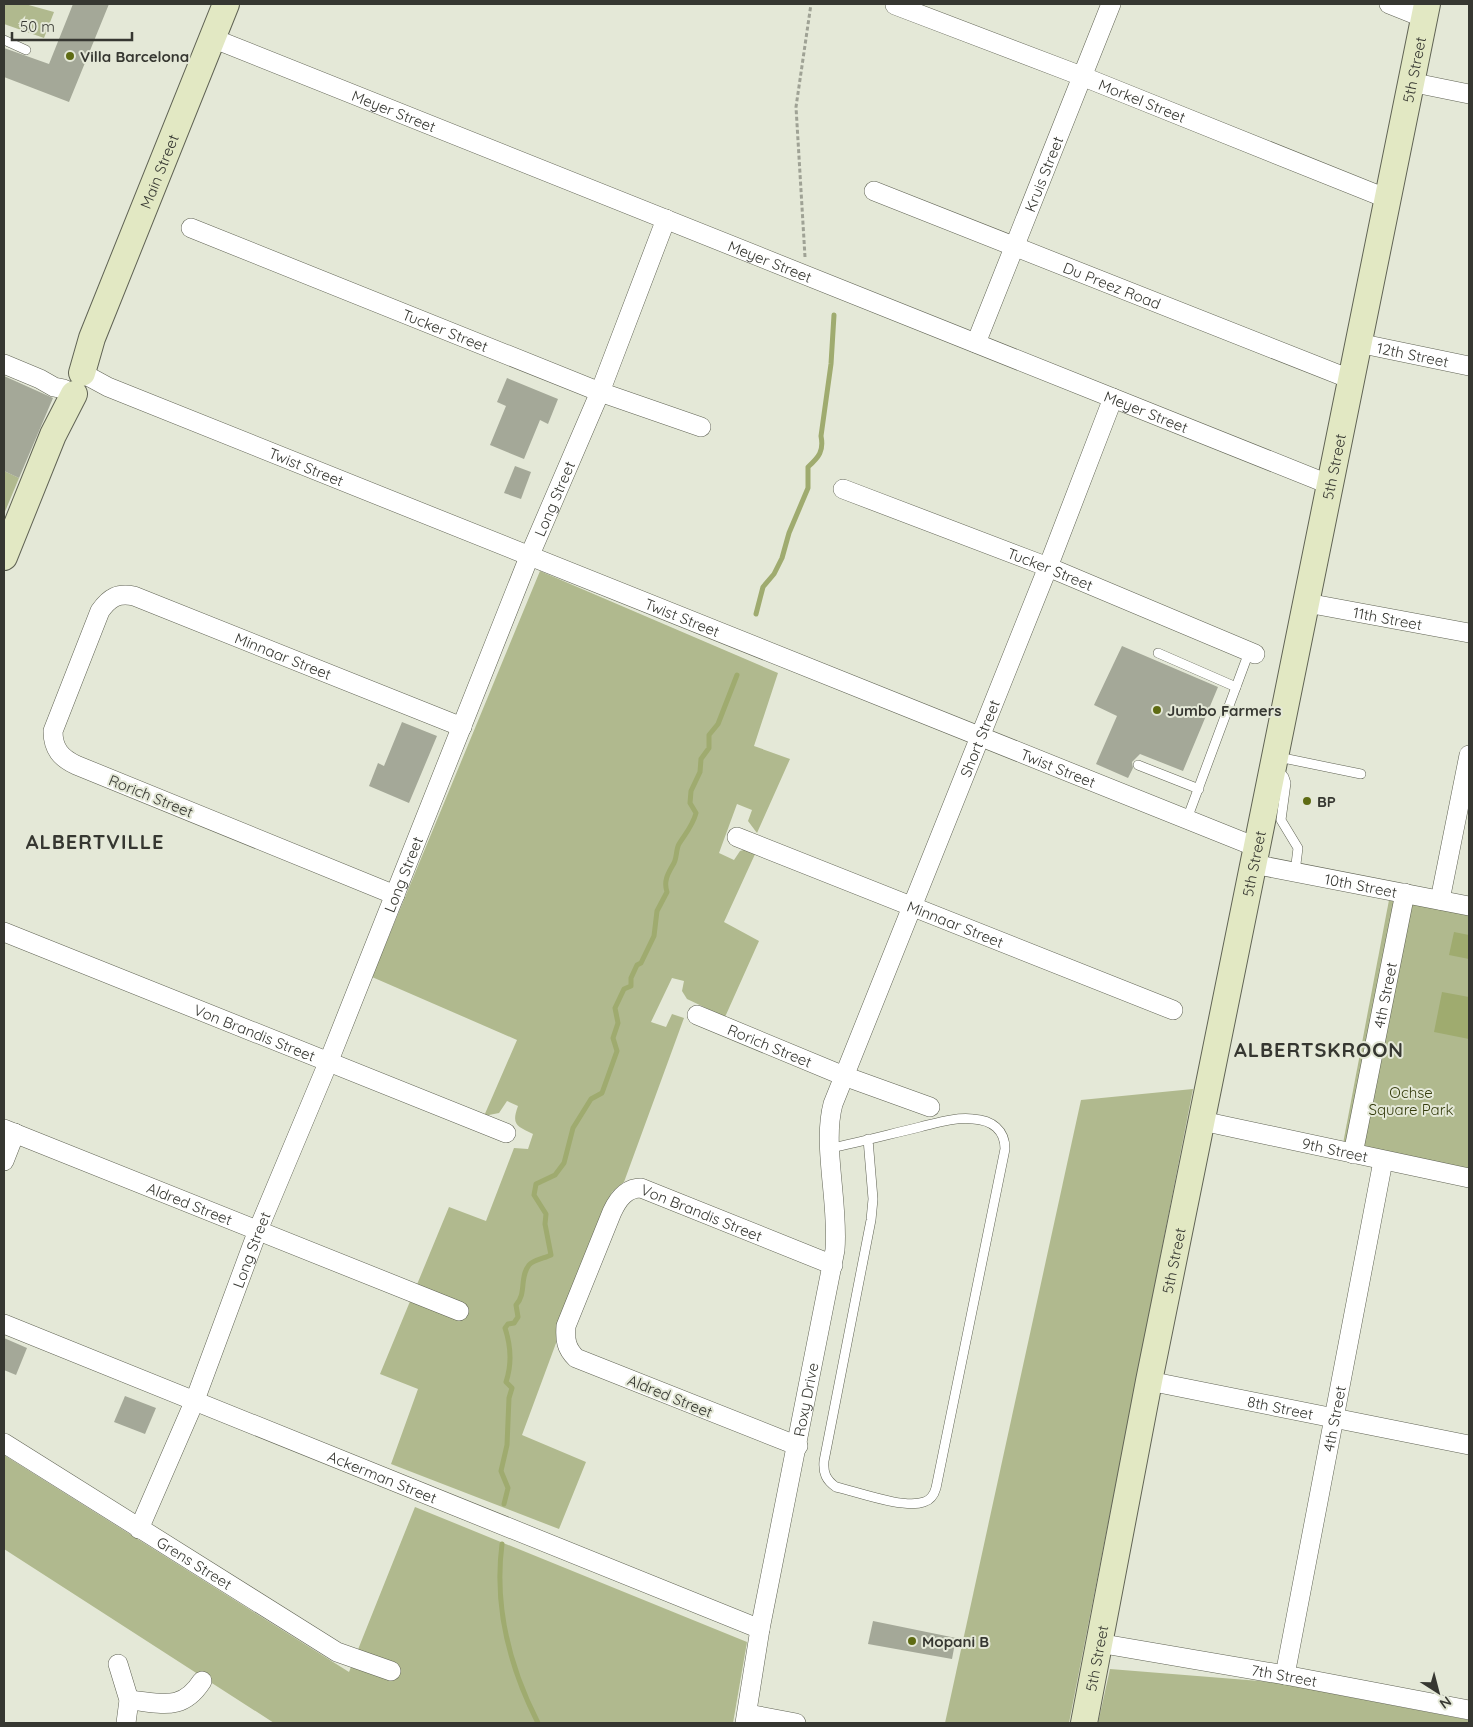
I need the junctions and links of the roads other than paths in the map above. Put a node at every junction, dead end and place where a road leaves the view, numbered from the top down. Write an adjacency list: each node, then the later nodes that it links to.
1 (226, 4): 6 (main road, Main Street)
2 (1111, 4): 9 (street, Kruis Street)
3 (1389, 4): 5 (street)
4 (895, 5): 9 (street, Morkel Street)
5 (1426, 11): 10 (main road, 5th Street)
6 (212, 38): 14 (street, Meyer Street); 22 (main road, Main Street)
7 (4, 40): 8 (lane)
8 (26, 50)
9 (1084, 77): 13 (street, Morkel Street); 16 (street, Kruis Street)
10 (1410, 82): 11 (street); 13 (main road, 5th Street)
11 (1469, 94)
12 (874, 191): 16 (street, Du Preez Road)
13 (1388, 199): 18 (main road, 5th Street)
14 (666, 219): 17 (street, Meyer Street); 23 (street, Long Street)
15 (191, 228): 23 (street, Tucker Street)
16 (1014, 245): 17 (street, Kruis Street); 21 (street, Du Preez Road)
17 (976, 343): 24 (street, Meyer Street)
18 (1358, 343): 20 (street, 12th Street); 21 (main road, 5th Street)
19 (4, 364): 22 (street, Twist Street)
20 (1469, 366)
21 (1350, 379): 26 (main road, 5th Street)
22 (74, 382): 28 (main road, Main Street); 29 (street, Twist Street)
23 (600, 392): 25 (street, Tucker Street); 29 (street, Long Street)
24 (1113, 398): 26 (street, Meyer Street); 30 (street, Short Street)
25 (701, 427)
26 (1328, 484): 31 (main road, 5th Street)
27 (843, 489): 30 (street, Tucker Street)
28 (4, 556)
29 (529, 557): 37 (street, Long Street); 38 (street, Twist Street)
30 (1048, 567): 35 (street, Tucker Street); 38 (street, Short Street)
31 (1307, 603): 33 (street, 11th Street); 40 (main road, 5th Street)
32 (105, 604): 37 (street, Minnaar Street); 49 (street, Rorich Street)
33 (1469, 633)
34 (1158, 653): 36 (lane)
35 (1252, 653): 36 (lane)
36 (1236, 687): 43 (lane)
37 (462, 726): 49 (street, Long Street)
38 (980, 736): 44 (street, Twist Street); 51 (street, Short Street)
39 (1469, 755): 50 (street)
40 (1274, 761): 42 (lane); 46 (main road, 5th Street); 47 (lane)
41 (1138, 765): 43 (lane)
42 (1361, 774)
43 (1199, 789): 44 (lane)
44 (1187, 819): 46 (street, Twist Street)
45 (737, 837): 51 (street, Minnaar Street)
46 (1254, 855): 47 (street, 10th Street); 59 (main road, 5th Street)
47 (1295, 872): 48 (street, 10th Street)
48 (1405, 893): 50 (street, 10th Street); 64 (street, 4th Street)
49 (395, 896): 56 (street, Long Street)
50 (1440, 900): 52 (street, 10th Street)
51 (913, 906): 54 (street, Minnaar Street); 57 (street, Short Street)
52 (1469, 906)
53 (4, 932): 56 (street, Von Brandis Street)
54 (1173, 1010)
55 (697, 1015): 57 (street, Rorich Street)
56 (328, 1063): 61 (street, Von Brandis Street); 68 (street, Long Street)
57 (844, 1076): 58 (street, Rorich Street); 63 (street, Roxy Drive)
58 (930, 1107)
59 (1202, 1121): 64 (street, 9th Street); 73 (main road, 5th Street)
60 (10, 1131): 65 (street); 68 (street, Aldred Street)
61 (506, 1133)
62 (868, 1139): 62 (lane); 63 (lane)
63 (831, 1148): 69 (street, Roxy Drive)
64 (1353, 1154): 66 (street, 9th Street)
65 (4, 1161)
66 (1383, 1161): 67 (street, 9th Street); 75 (street, 4th Street)
67 (1469, 1178)
68 (258, 1230): 70 (street, Aldred Street); 74 (street, Long Street)
69 (833, 1265): 72 (street, Von Brandis Street); 78 (street, Roxy Drive)
70 (459, 1311)
71 (4, 1324): 74 (street, Ackerman Street)
72 (566, 1326): 78 (street, Aldred Street)
73 (1149, 1381): 75 (street, 8th Street); 81 (main road, 5th Street)
74 (195, 1400): 79 (street, Long Street); 80 (street, Ackerman Street)
75 (1336, 1417): 77 (street, 8th Street); 84 (street, 4th Street)
76 (4, 1443): 79 (street, Grens Street)
77 (1469, 1445)
78 (798, 1446): 80 (street, Roxy Drive)
79 (139, 1529): 83 (street, Grens Street)
80 (760, 1629): 88 (street, Roxy Drive)
81 (1098, 1643): 84 (street, 7th Street); 91 (main road, 5th Street)
82 (118, 1664): 86 (street)
83 (391, 1671)
84 (1285, 1675): 87 (street, 7th Street)
85 (202, 1681): 86 (street)
86 (129, 1700): 89 (street)
87 (1469, 1710)
88 (747, 1718): 90 (street)
89 (126, 1723)
90 (796, 1723)
91 (1084, 1723)

